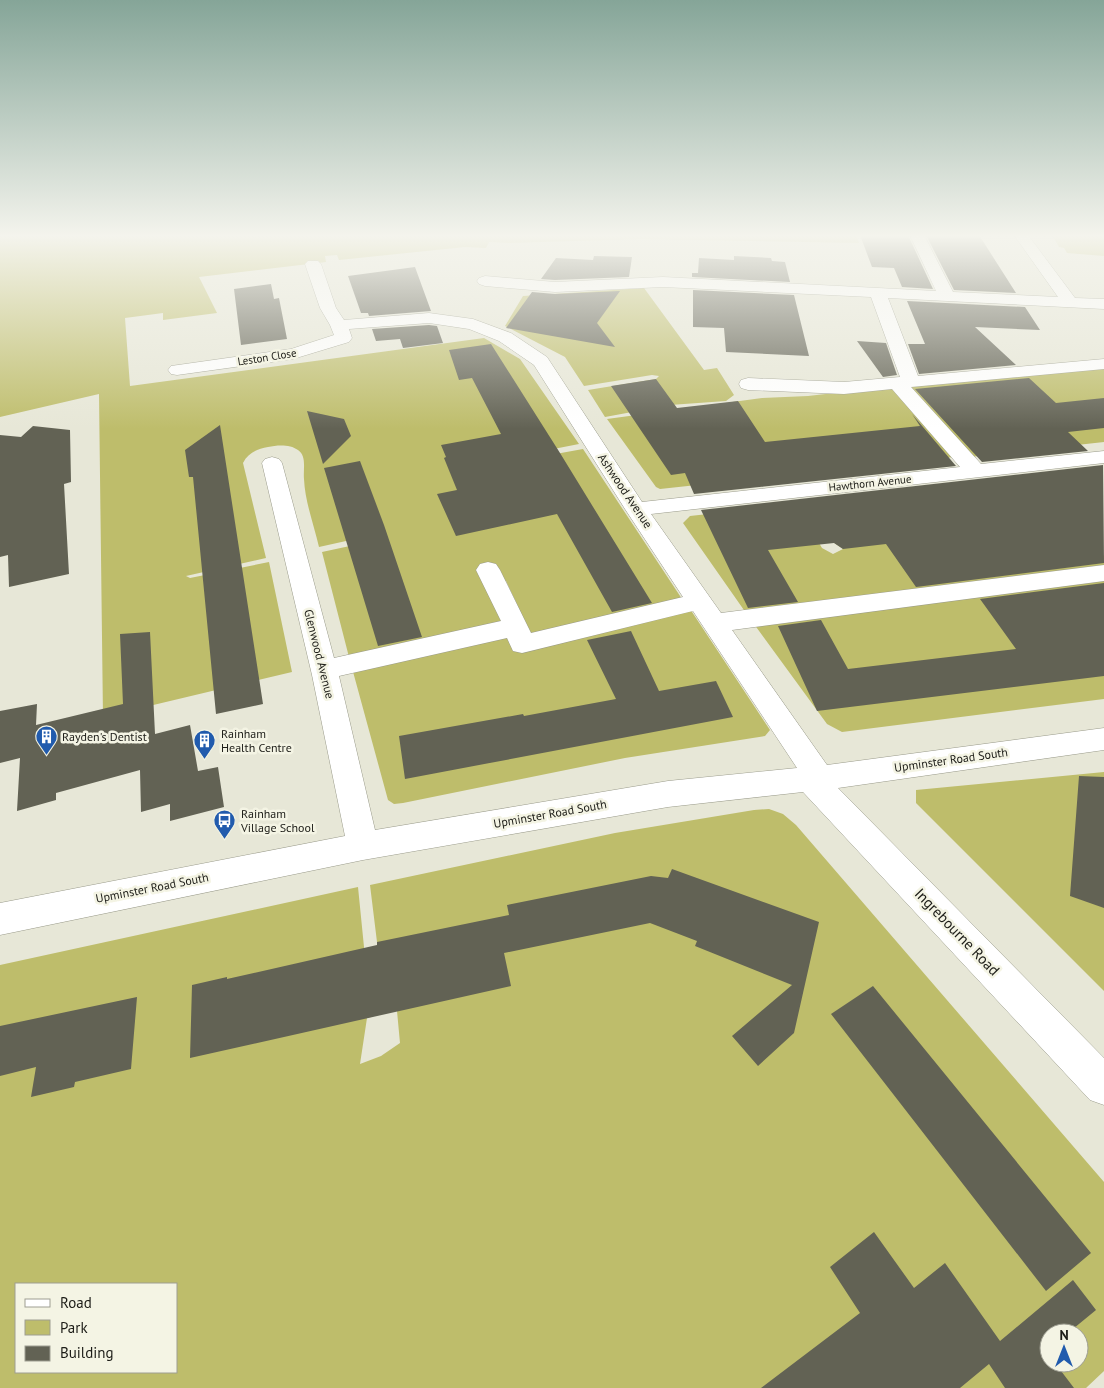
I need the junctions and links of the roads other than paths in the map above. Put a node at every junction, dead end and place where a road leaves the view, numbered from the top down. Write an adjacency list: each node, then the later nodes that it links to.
1 (325, 300): 6 (street)
2 (880, 300): 9 (street)
3 (1024, 300): 4 (street)
4 (1070, 302): 5 (street)
5 (1104, 304)
6 (349, 324): 8 (street, Leston Close); 14 (street, Ashwood Avenue)
7 (1104, 364): 9 (street)
8 (177, 370)
9 (904, 382): 10 (street); 13 (street)
10 (748, 384)
11 (1104, 457): 13 (street, Hawthorn Avenue)
12 (272, 463): 20 (street, Glenwood Avenue)
13 (975, 471): 14 (street, Hawthorn Avenue)
14 (636, 509): 17 (street, Ashwood Avenue)
15 (488, 570): 19 (street)
16 (1104, 573): 18 (street)
17 (700, 601): 18 (street, Ashwood Avenue); 19 (street)
18 (715, 623): 22 (street, Ashwood Avenue)
19 (516, 627): 20 (street)
20 (323, 670): 23 (street, Glenwood Avenue)
21 (1104, 739): 22 (street, Upminster Road South)
22 (815, 778): 23 (street, Upminster Road South); 25 (street, Ingrebourne Road)
23 (363, 846): 24 (street, Upminster Road South)
24 (0, 919)
25 (1104, 1086)

